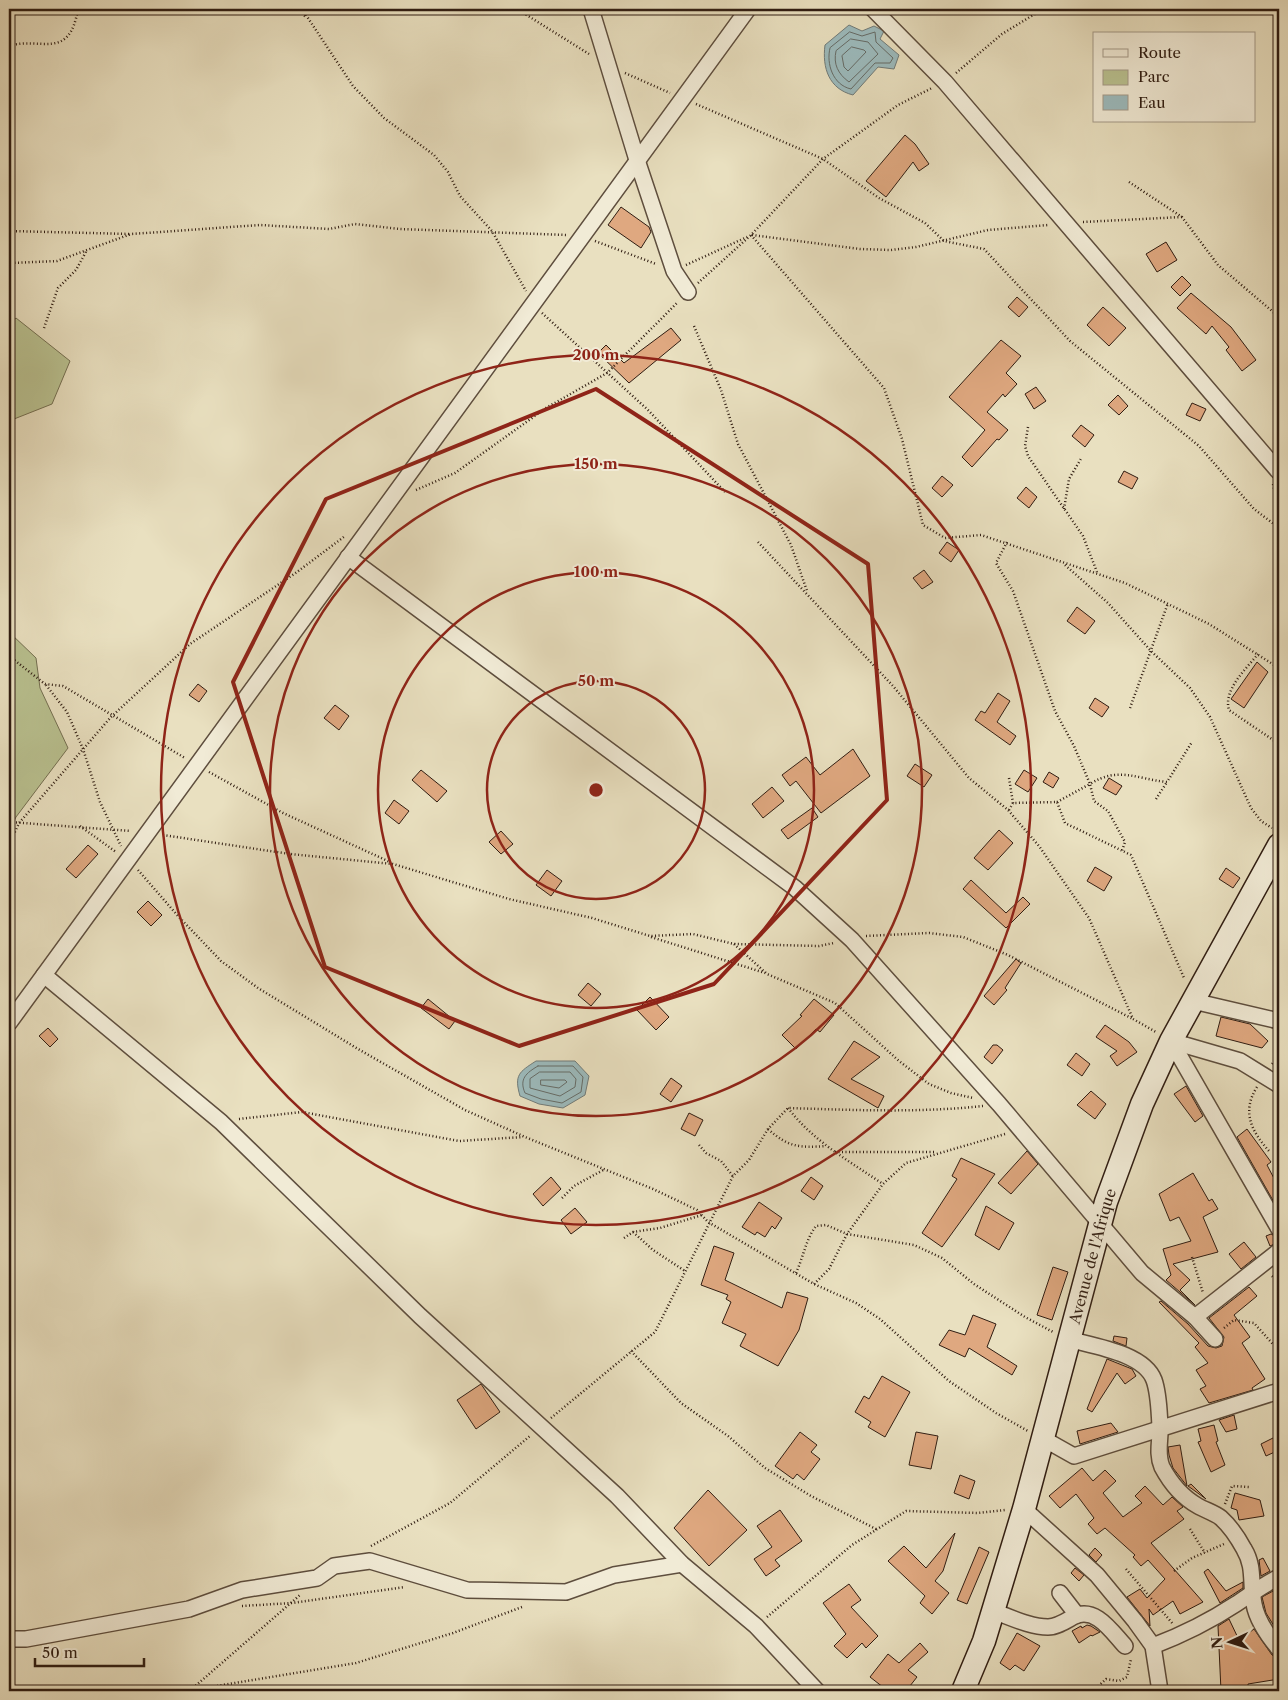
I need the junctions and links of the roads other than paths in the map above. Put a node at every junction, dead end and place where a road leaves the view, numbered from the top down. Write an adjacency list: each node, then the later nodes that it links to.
1 (591, 9): 4 (street)
2 (748, 9): 4 (street)
3 (873, 9): 6 (street)
4 (637, 160): 5 (street); 7 (street)
5 (688, 292)
6 (1276, 468)
7 (348, 557): 9 (street); 15 (street)
8 (1279, 846): 10 (main road, Avenue de l'Afrique)
9 (44, 974): 12 (street); 25 (street)
10 (1193, 1000): 11 (street); 13 (main road, Avenue de l'Afrique)
11 (1279, 1021)
12 (9, 1023)
13 (1170, 1041): 14 (street); 15 (main road, Avenue de l'Afrique); 16 (street)
14 (1279, 1085)
15 (1100, 1222): 18 (street); 20 (main road, Avenue de l'Afrique)
16 (1279, 1229)
17 (1279, 1251): 18 (street)
18 (1195, 1318): 19 (street)
19 (1214, 1338)
20 (1068, 1339): 22 (street); 23 (main road, Avenue de l'Afrique)
21 (1279, 1391): 22 (street)
22 (1160, 1428): 23 (street); 27 (street)
23 (1042, 1438): 24 (main road, Avenue de l'Afrique)
24 (1024, 1509): 29 (main road, Avenue de l'Afrique); 33 (street)
25 (682, 1564): 31 (street); 36 (street)
26 (1279, 1577): 27 (street)
27 (1252, 1592): 33 (street); 34 (street)
28 (1060, 1593): 30 (street)
29 (993, 1611): 30 (street); 35 (main road, Avenue de l'Afrique)
30 (1077, 1615): 32 (street)
31 (9, 1638)
32 (1125, 1646)
33 (1152, 1646): 37 (street)
34 (1279, 1649)
35 (969, 1689)
36 (817, 1691)
37 (1160, 1691)

